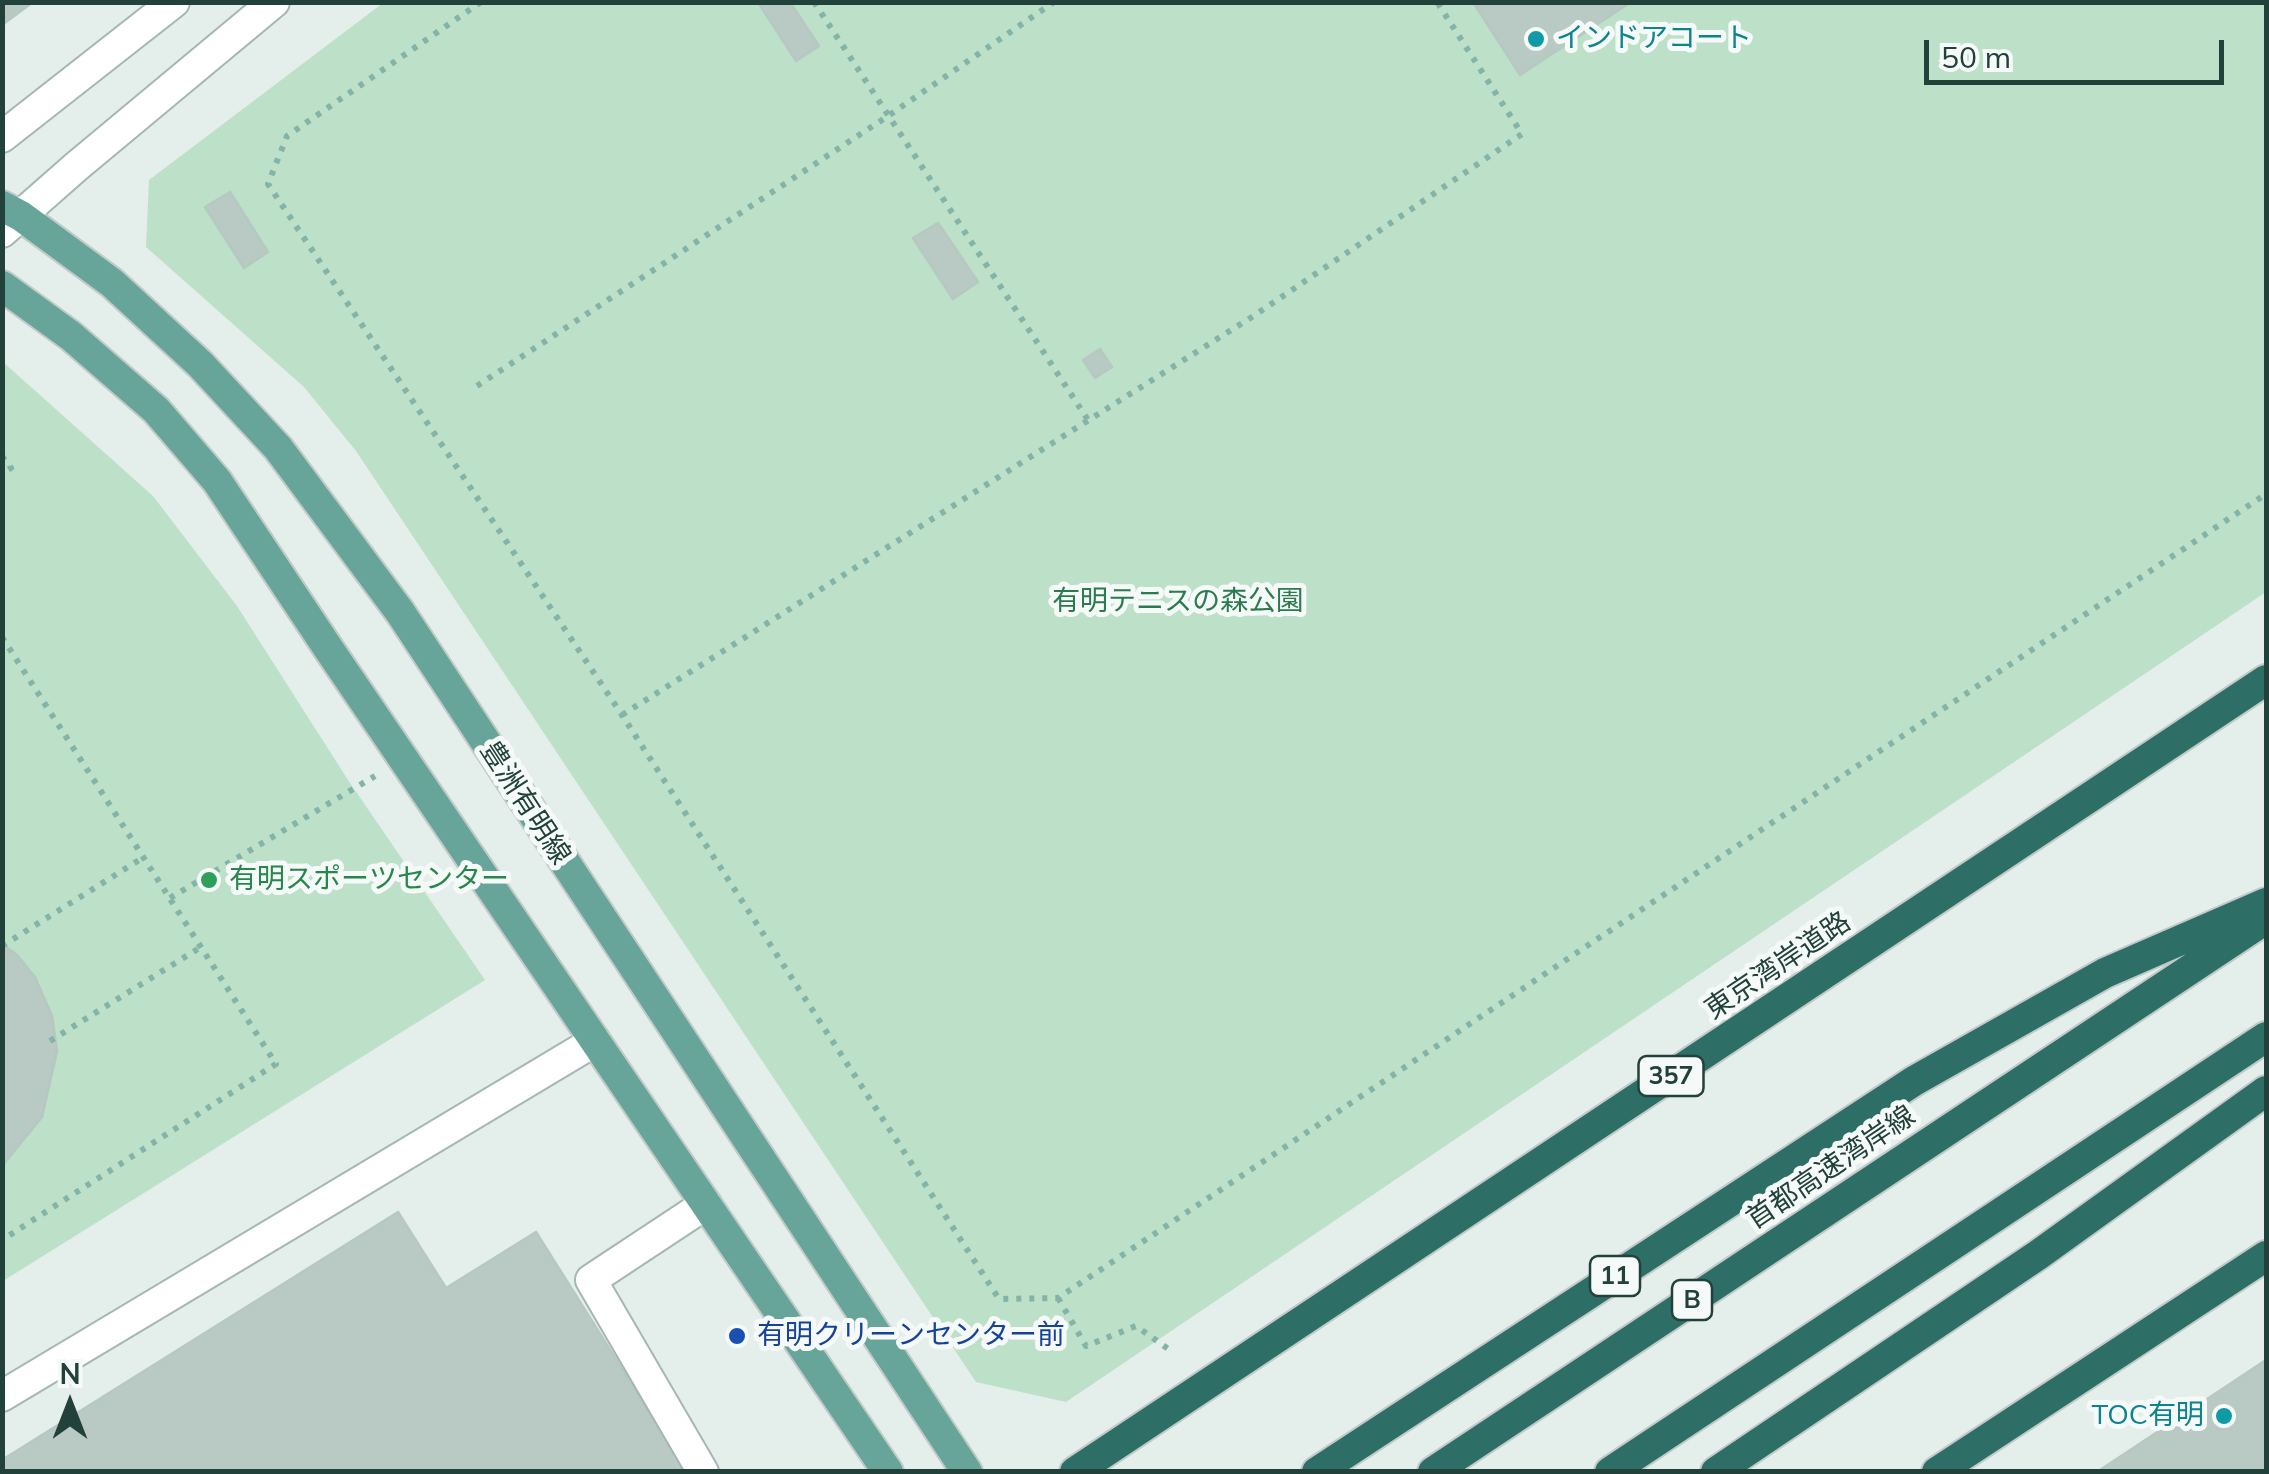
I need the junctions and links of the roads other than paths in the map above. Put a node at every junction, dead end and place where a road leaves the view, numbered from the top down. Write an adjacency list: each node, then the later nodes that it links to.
1 (274, 2): 4 (street)
2 (165, 5): 3 (street)
3 (2, 138)
4 (9, 218): 17 (main road, 豊洲有明線)
5 (2, 286): 10 (main road)
6 (2266, 680): 18 (highway, 東京湾岸道路 / 357)
7 (2266, 903): 19 (highway, 11)
8 (2266, 920): 20 (highway, 首都高速湾岸線 / B)
9 (2266, 1037): 21 (highway)
10 (595, 1041): 12 (main road); 14 (street)
11 (2266, 1091): 22 (highway)
12 (706, 1204): 15 (street); 16 (main road)
13 (2266, 1256): 23 (highway)
14 (2, 1396)
15 (702, 1472)
16 (888, 1472)
17 (966, 1472)
18 (1075, 1472)
19 (1316, 1472)
20 (1433, 1472)
21 (1610, 1472)
22 (1716, 1472)
23 (1937, 1472)

